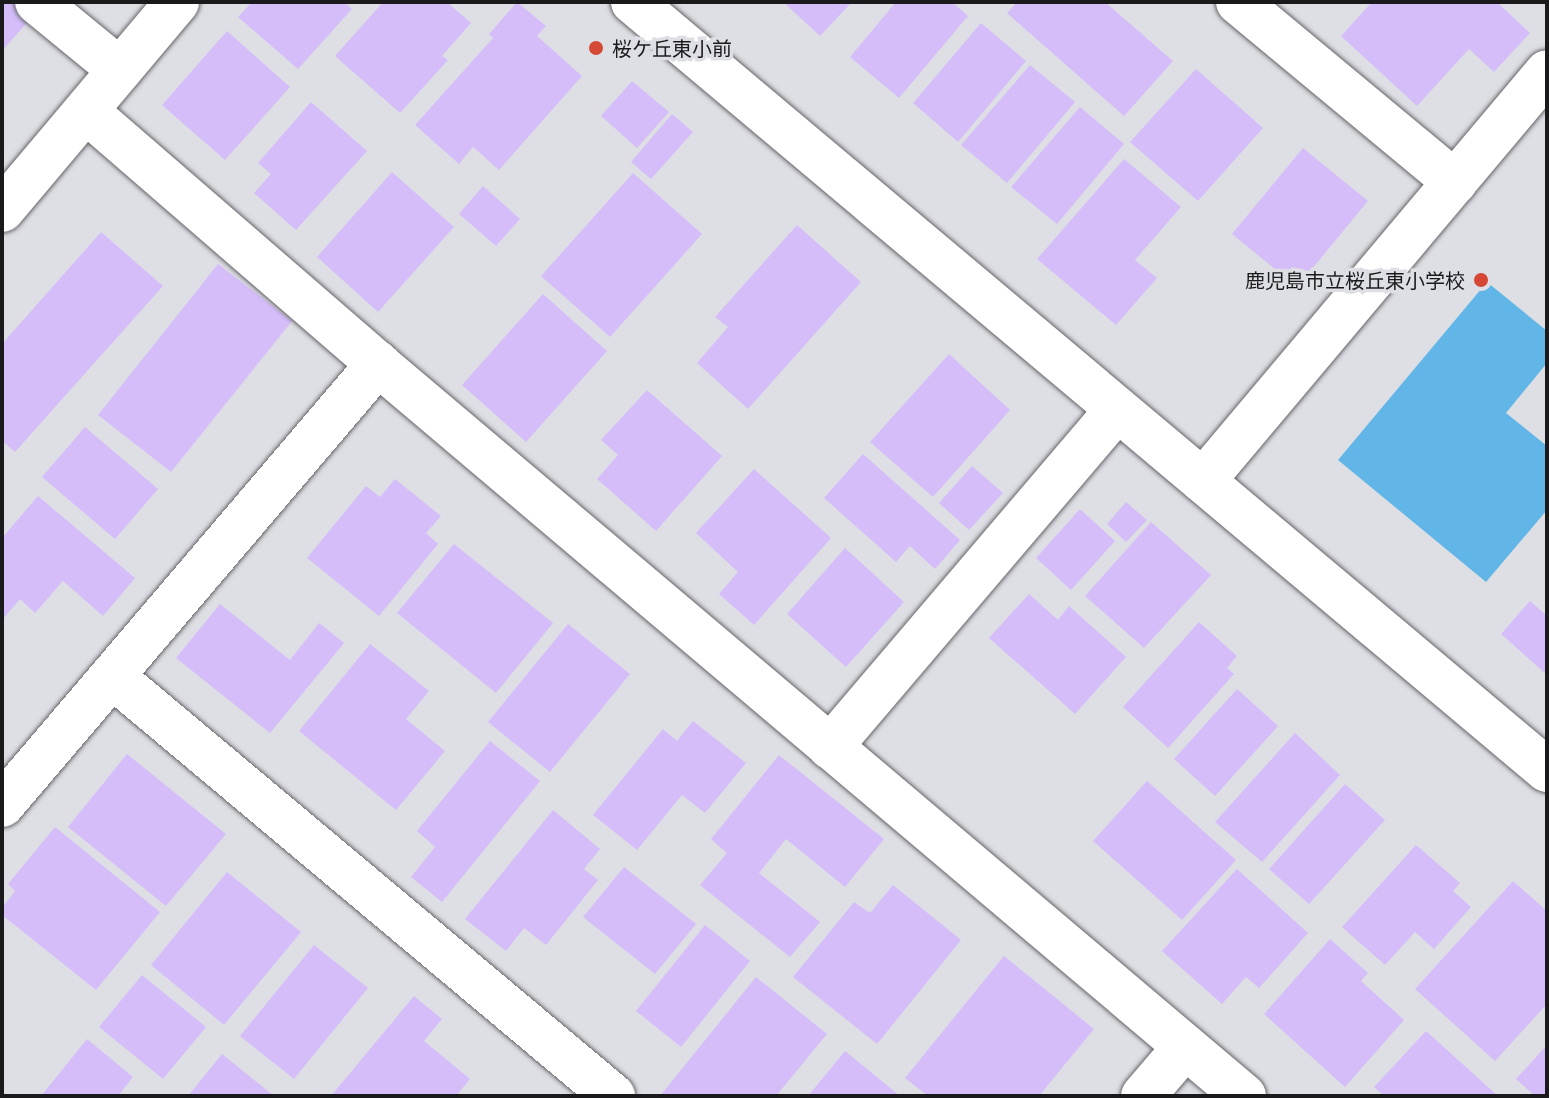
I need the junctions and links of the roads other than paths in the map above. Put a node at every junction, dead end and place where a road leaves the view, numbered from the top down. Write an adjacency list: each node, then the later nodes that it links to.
1 (37, 2): 5 (street)
2 (177, 2): 5 (street)
3 (633, 2): 11 (street)
4 (1238, 2): 8 (street)
5 (120, 70): 7 (street)
6 (1547, 72): 8 (street)
7 (86, 111): 9 (street); 10 (street)
8 (1455, 182): 12 (street)
9 (2, 210)
10 (378, 364): 13 (street); 14 (street)
11 (1117, 410): 12 (street); 14 (street)
12 (1203, 481): 15 (street)
13 (112, 676): 16 (street); 18 (street)
14 (830, 747): 17 (street)
15 (1547, 770)
16 (2, 805)
17 (1185, 1047): 19 (street); 20 (street)
18 (613, 1096)
19 (1143, 1096)
20 (1244, 1096)

